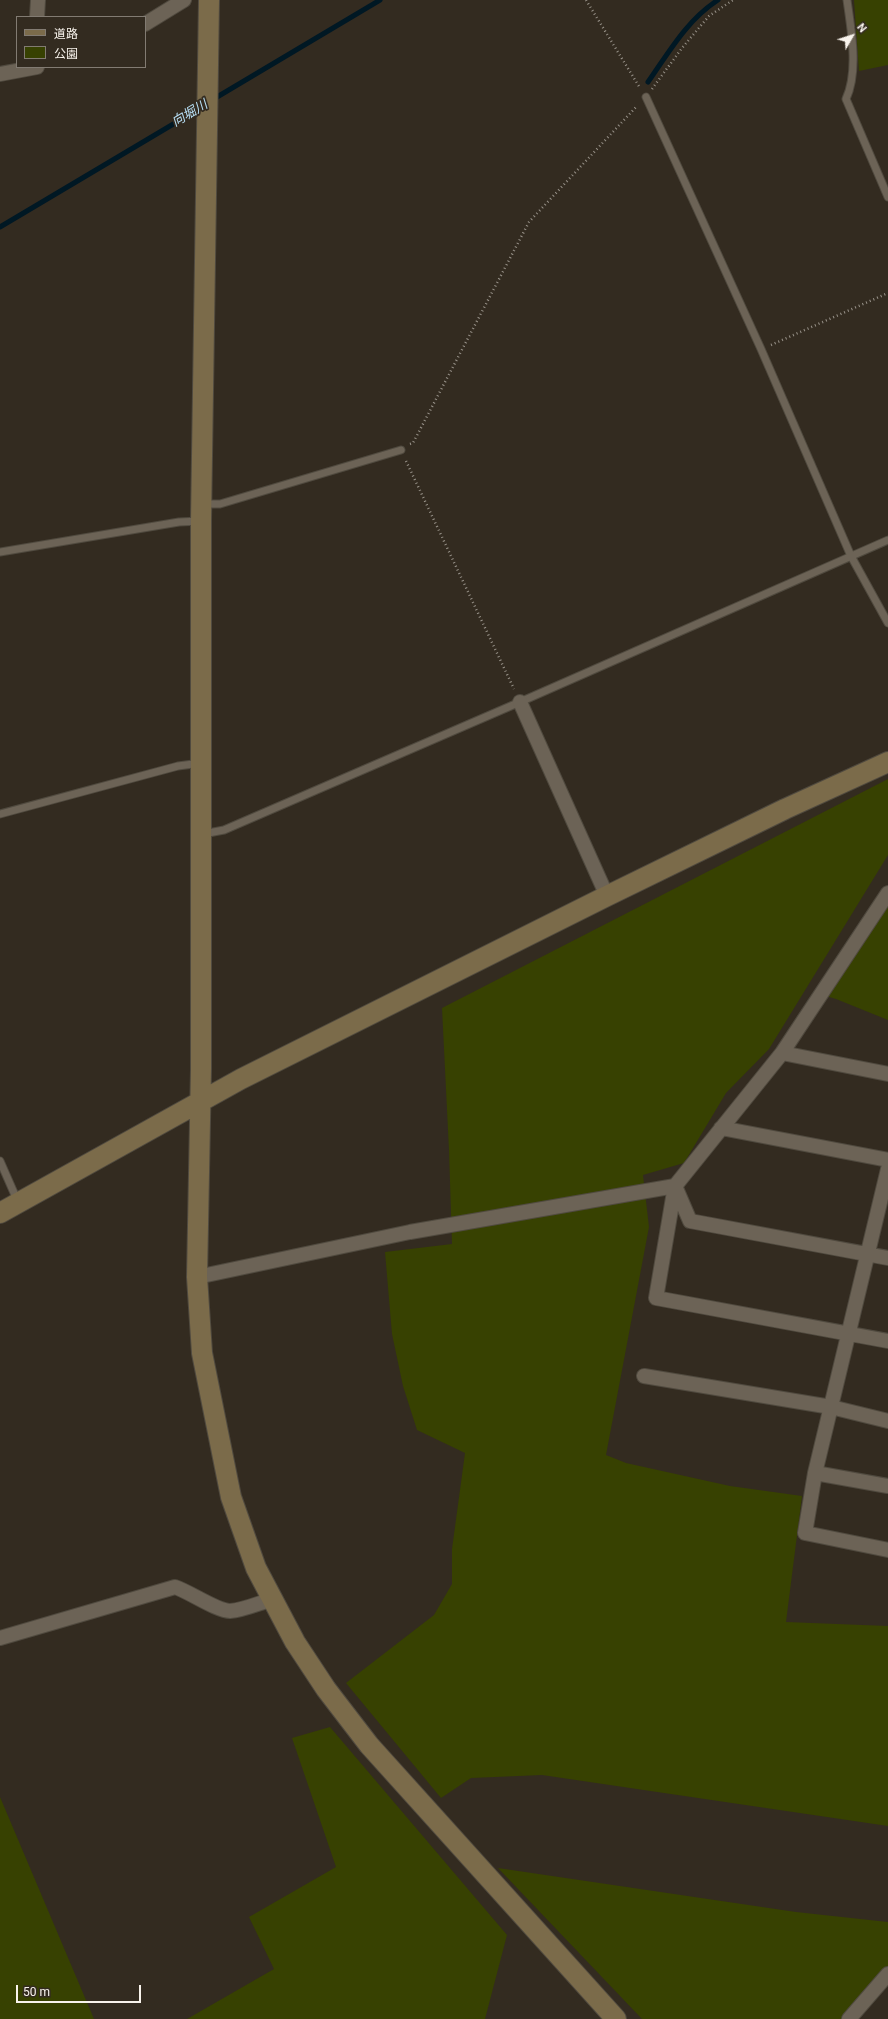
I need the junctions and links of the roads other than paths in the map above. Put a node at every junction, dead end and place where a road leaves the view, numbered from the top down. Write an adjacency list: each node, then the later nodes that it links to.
1 (38, 0): 5 (street)
2 (184, 0): 6 (street)
3 (209, 0): 12 (street)
4 (847, 0): 10 (lane)
5 (37, 16)
6 (146, 23)
7 (32, 68): 8 (street)
8 (0, 74)
9 (646, 97): 15 (lane)
10 (888, 196)
11 (401, 450): 12 (lane)
12 (201, 512): 14 (lane); 19 (street)
13 (888, 540): 15 (lane)
14 (0, 552)
15 (851, 556): 16 (lane); 17 (lane)
16 (888, 623)
17 (520, 702): 21 (lane); 23 (street)
18 (888, 762): 23 (street)
19 (201, 763): 20 (lane); 21 (street)
20 (0, 814)
21 (200, 834): 26 (street)
22 (888, 893): 24 (street)
23 (607, 896): 26 (street)
24 (782, 1053): 25 (street); 27 (street)
25 (888, 1074)
26 (200, 1102): 32 (street); 36 (street)
27 (721, 1128): 28 (street); 31 (street)
28 (888, 1160)
29 (0, 1161): 32 (lane)
30 (888, 1169): 34 (street)
31 (675, 1186): 34 (street); 36 (street); 37 (street)
32 (18, 1203): 33 (street)
33 (0, 1212)
34 (868, 1254): 35 (street); 37 (street)
35 (888, 1258)
36 (197, 1277): 45 (street)
37 (848, 1334): 38 (street); 40 (street)
38 (888, 1341)
39 (644, 1376): 40 (street)
40 (830, 1407): 41 (street); 42 (street)
41 (888, 1421)
42 (815, 1473): 43 (street); 44 (street)
43 (888, 1486)
44 (888, 1550)
45 (273, 1599): 46 (street); 48 (street)
46 (0, 1638)
47 (888, 1974): 49 (street)
48 (616, 2019)
49 (849, 2019)

